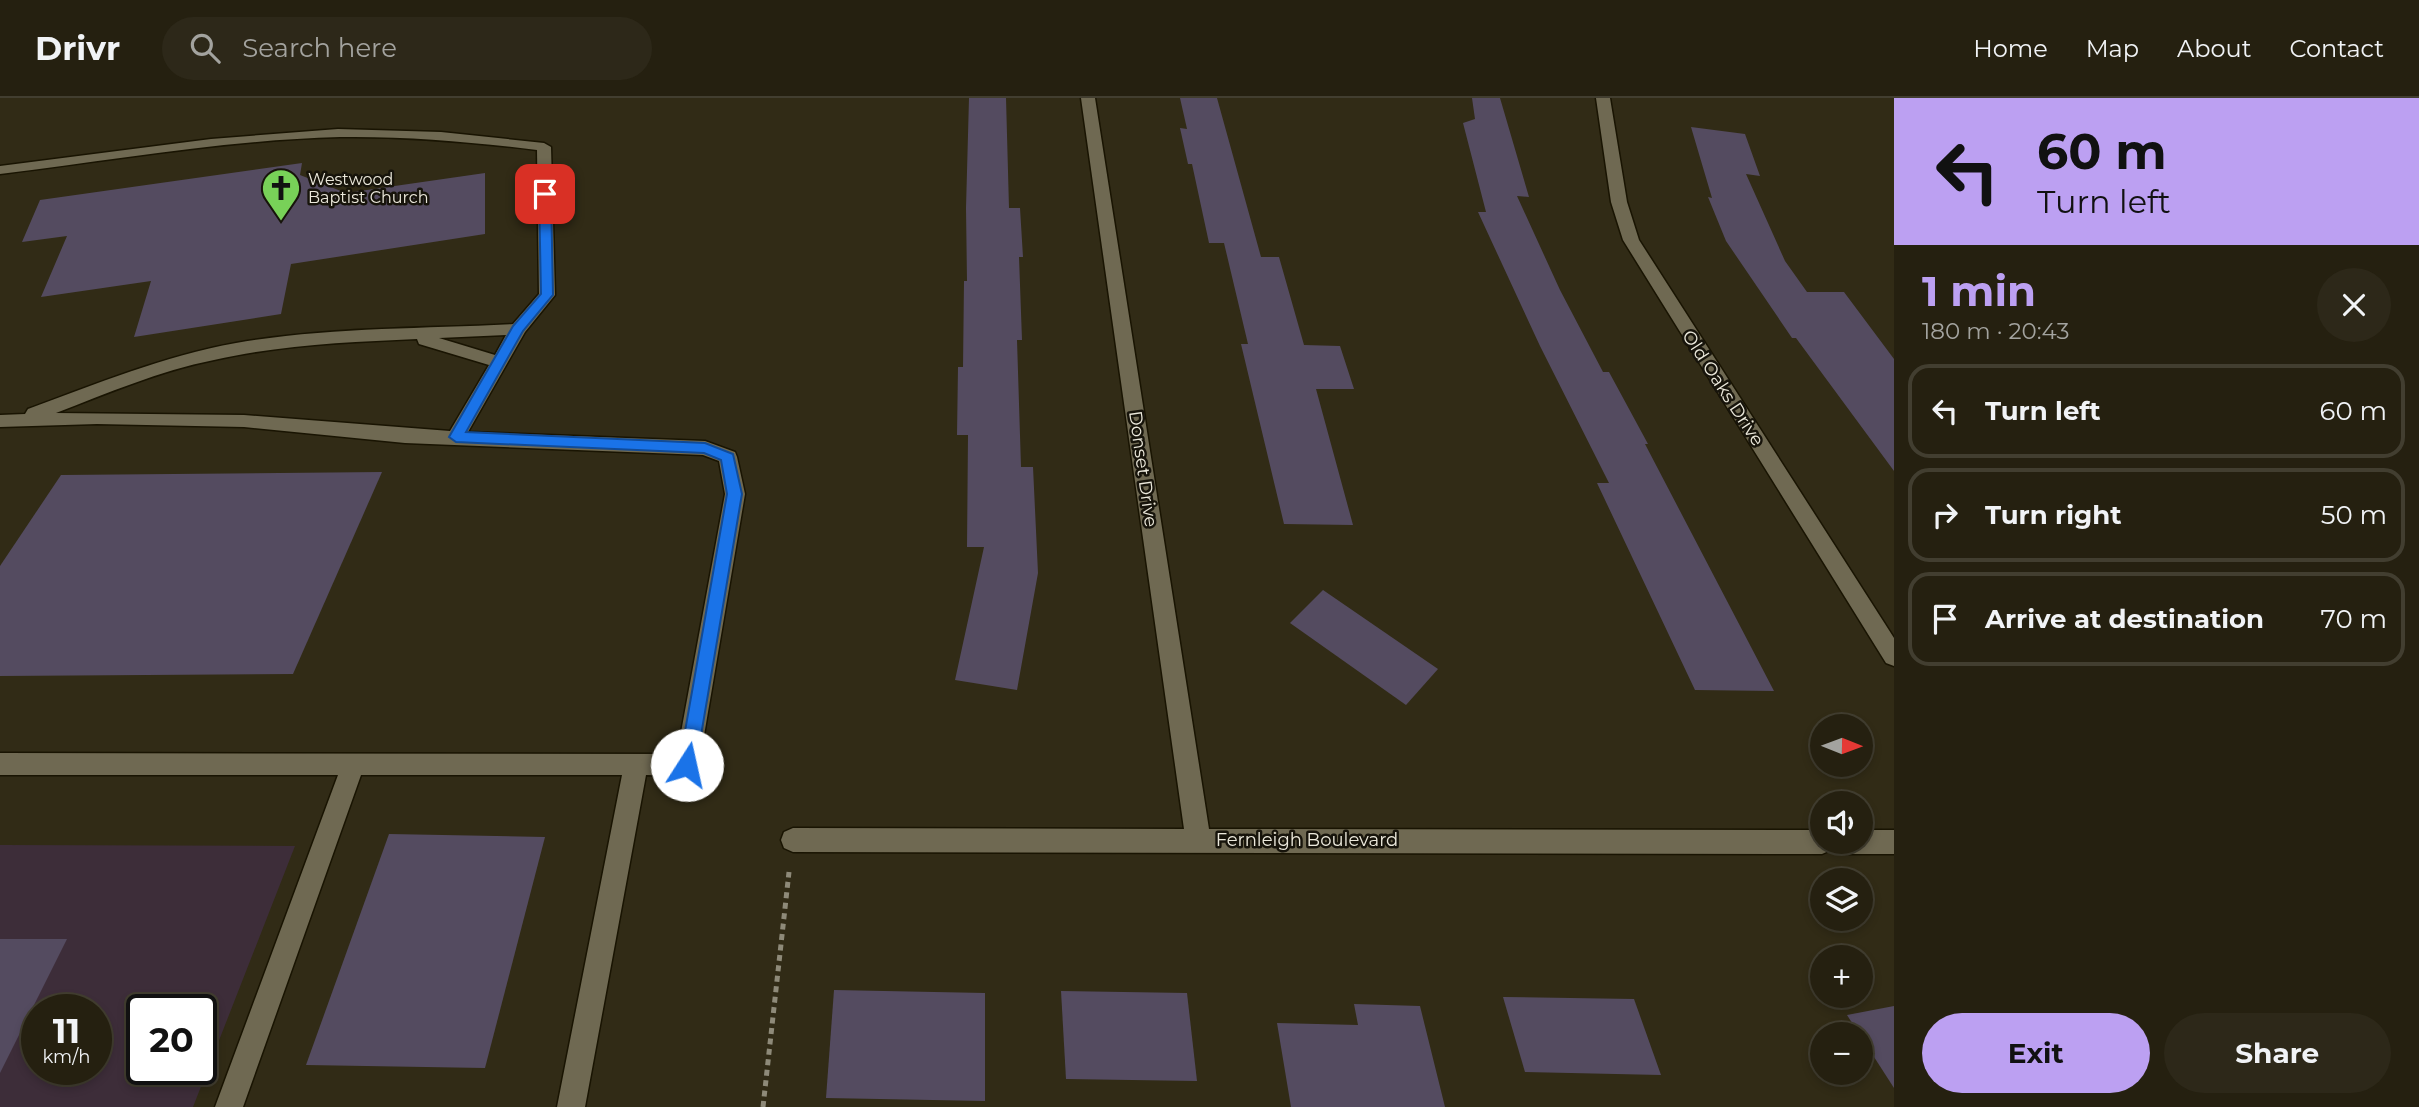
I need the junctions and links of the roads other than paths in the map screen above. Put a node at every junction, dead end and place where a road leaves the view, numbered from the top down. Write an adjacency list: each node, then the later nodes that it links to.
1 (1088, 98): 14 (street, Donset Drive)
2 (1603, 98): 9 (street, Old Oaks Drive)
3 (0, 170): 4 (street)
4 (518, 329): 5 (street); 6 (street)
5 (410, 336): 6 (street); 7 (street)
6 (499, 362): 8 (street)
7 (8, 420): 8 (street)
8 (456, 437): 12 (street)
9 (1894, 657)
10 (0, 764): 11 (street)
11 (353, 765): 12 (street); 18 (street)
12 (636, 765): 19 (street)
13 (793, 840): 14 (street, Fernleigh Boulevard)
14 (1198, 840): 15 (street, Fernleigh Boulevard)
15 (1810, 842)
16 (1873, 842): 17 (street)
17 (1894, 842)
18 (229, 1107)
19 (571, 1107)

